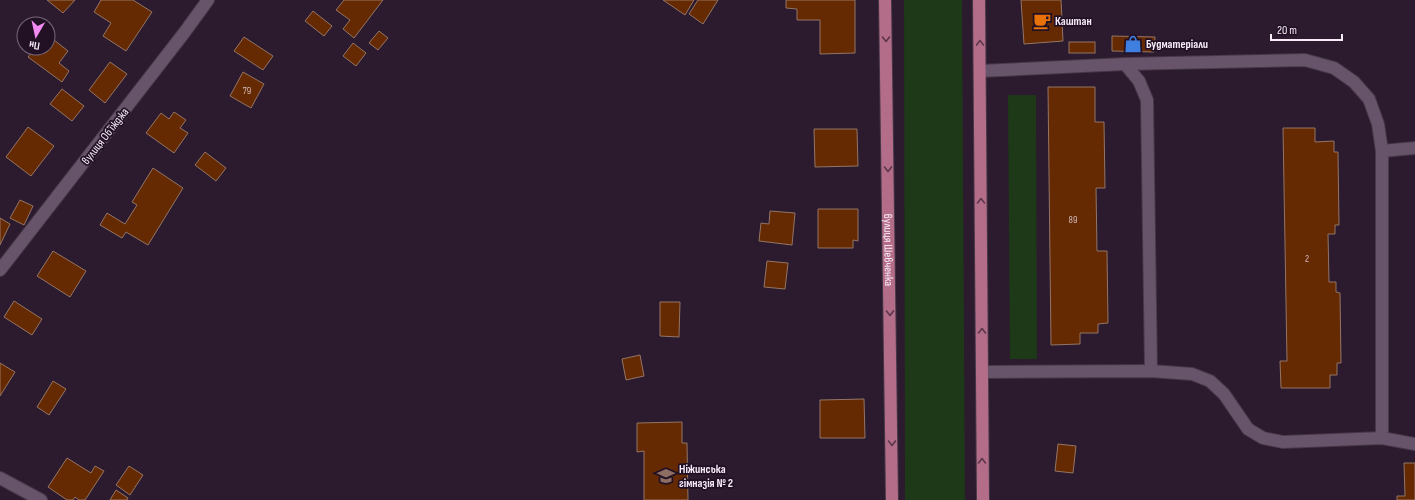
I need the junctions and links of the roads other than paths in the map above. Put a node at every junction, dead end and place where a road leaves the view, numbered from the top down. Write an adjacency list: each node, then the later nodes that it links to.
1 (208, 0): 8 (street, вулиця Обʼїжджа)
2 (885, 0): 15 (main road, вулиця Шевченка, one-way to 15)
3 (979, 0): 5 (main road, one-way to 3)
4 (1125, 64): 5 (street); 7 (street); 9 (street)
5 (980, 71): 10 (main road, one-way to 5)
6 (1415, 148): 7 (street)
7 (1382, 151): 11 (street)
8 (0, 270)
9 (1151, 371): 10 (street); 11 (street)
10 (982, 372): 16 (main road, one-way to 10)
11 (1382, 438): 12 (street)
12 (1415, 444)
13 (0, 478): 14 (street)
14 (41, 500)
15 (892, 500)
16 (983, 500)

